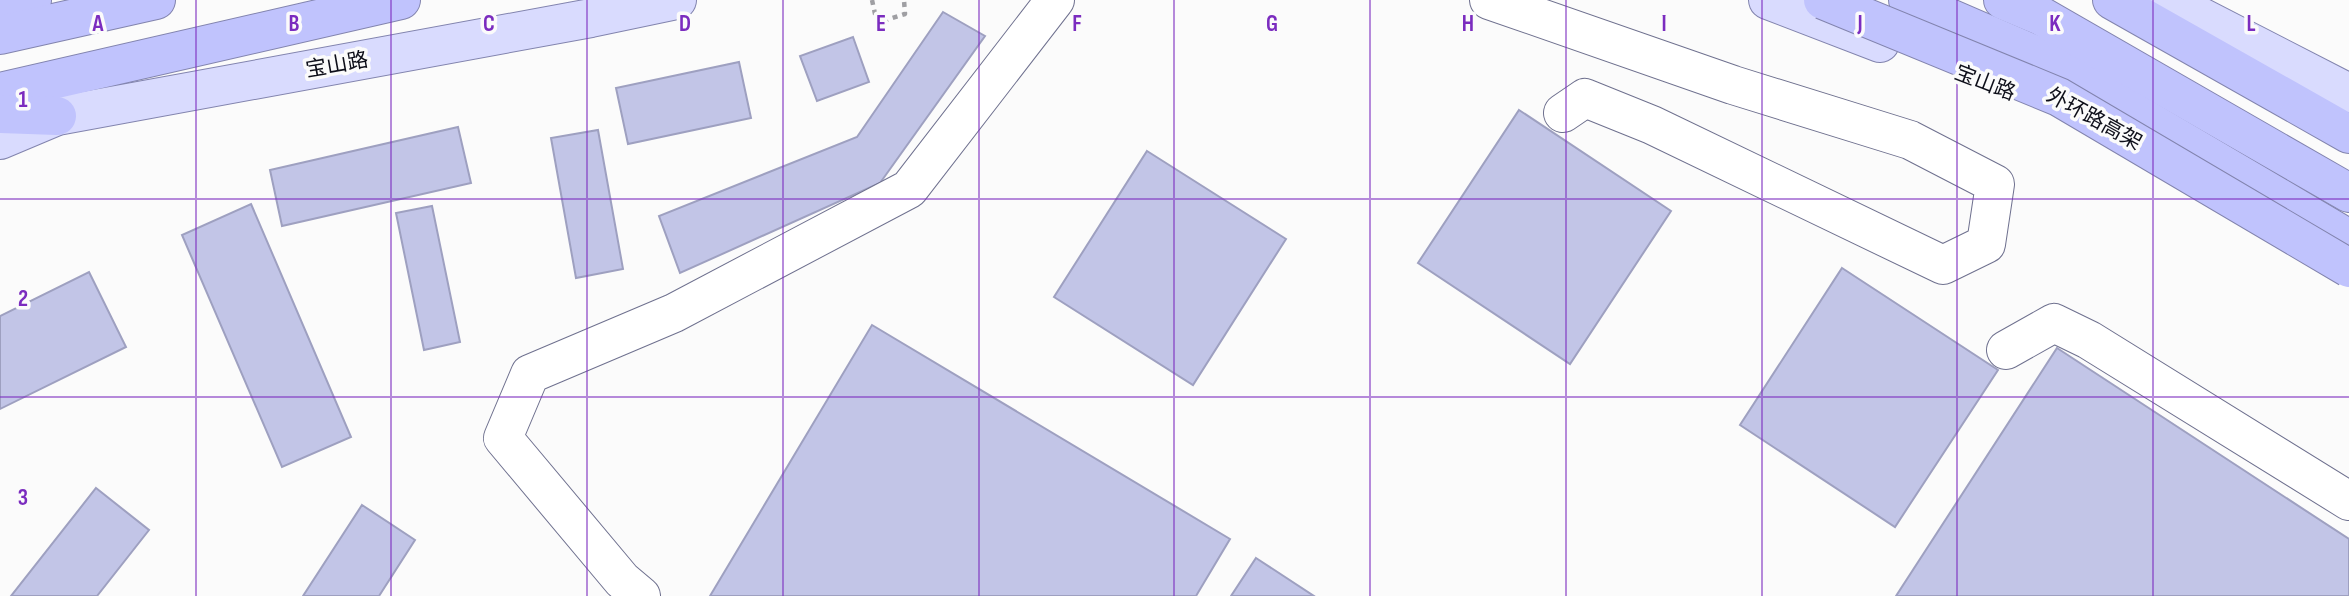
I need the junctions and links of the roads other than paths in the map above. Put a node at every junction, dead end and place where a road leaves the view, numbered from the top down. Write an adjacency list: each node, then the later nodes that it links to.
1 (32, 0): 13 (highway)
2 (156, 0): 14 (highway)
3 (401, 0): 15 (highway)
4 (677, 0): 19 (main road, 宝山路)
5 (1055, 0): 28 (street)
6 (1489, 0): 17 (street)
7 (1768, 0): 24 (main road, 宝山路)
8 (1823, 0): 25 (highway, 外环路高架, bridge)
9 (1908, 0): 23 (highway, 外环路高架)
10 (2003, 0): 22 (highway)
11 (2112, 0): 20 (highway)
12 (2168, 0): 16 (main road)
13 (0, 6)
14 (0, 35)
15 (0, 92)
16 (2349, 93)
17 (1563, 113)
18 (0, 114): 19 (highway)
19 (57, 116): 21 (main road, 宝山路)
20 (2349, 134)
21 (0, 140)
22 (2349, 192)
23 (2349, 239)
24 (2349, 250)
25 (2349, 268)
26 (2006, 350): 27 (street)
27 (2349, 501)
28 (640, 596)

